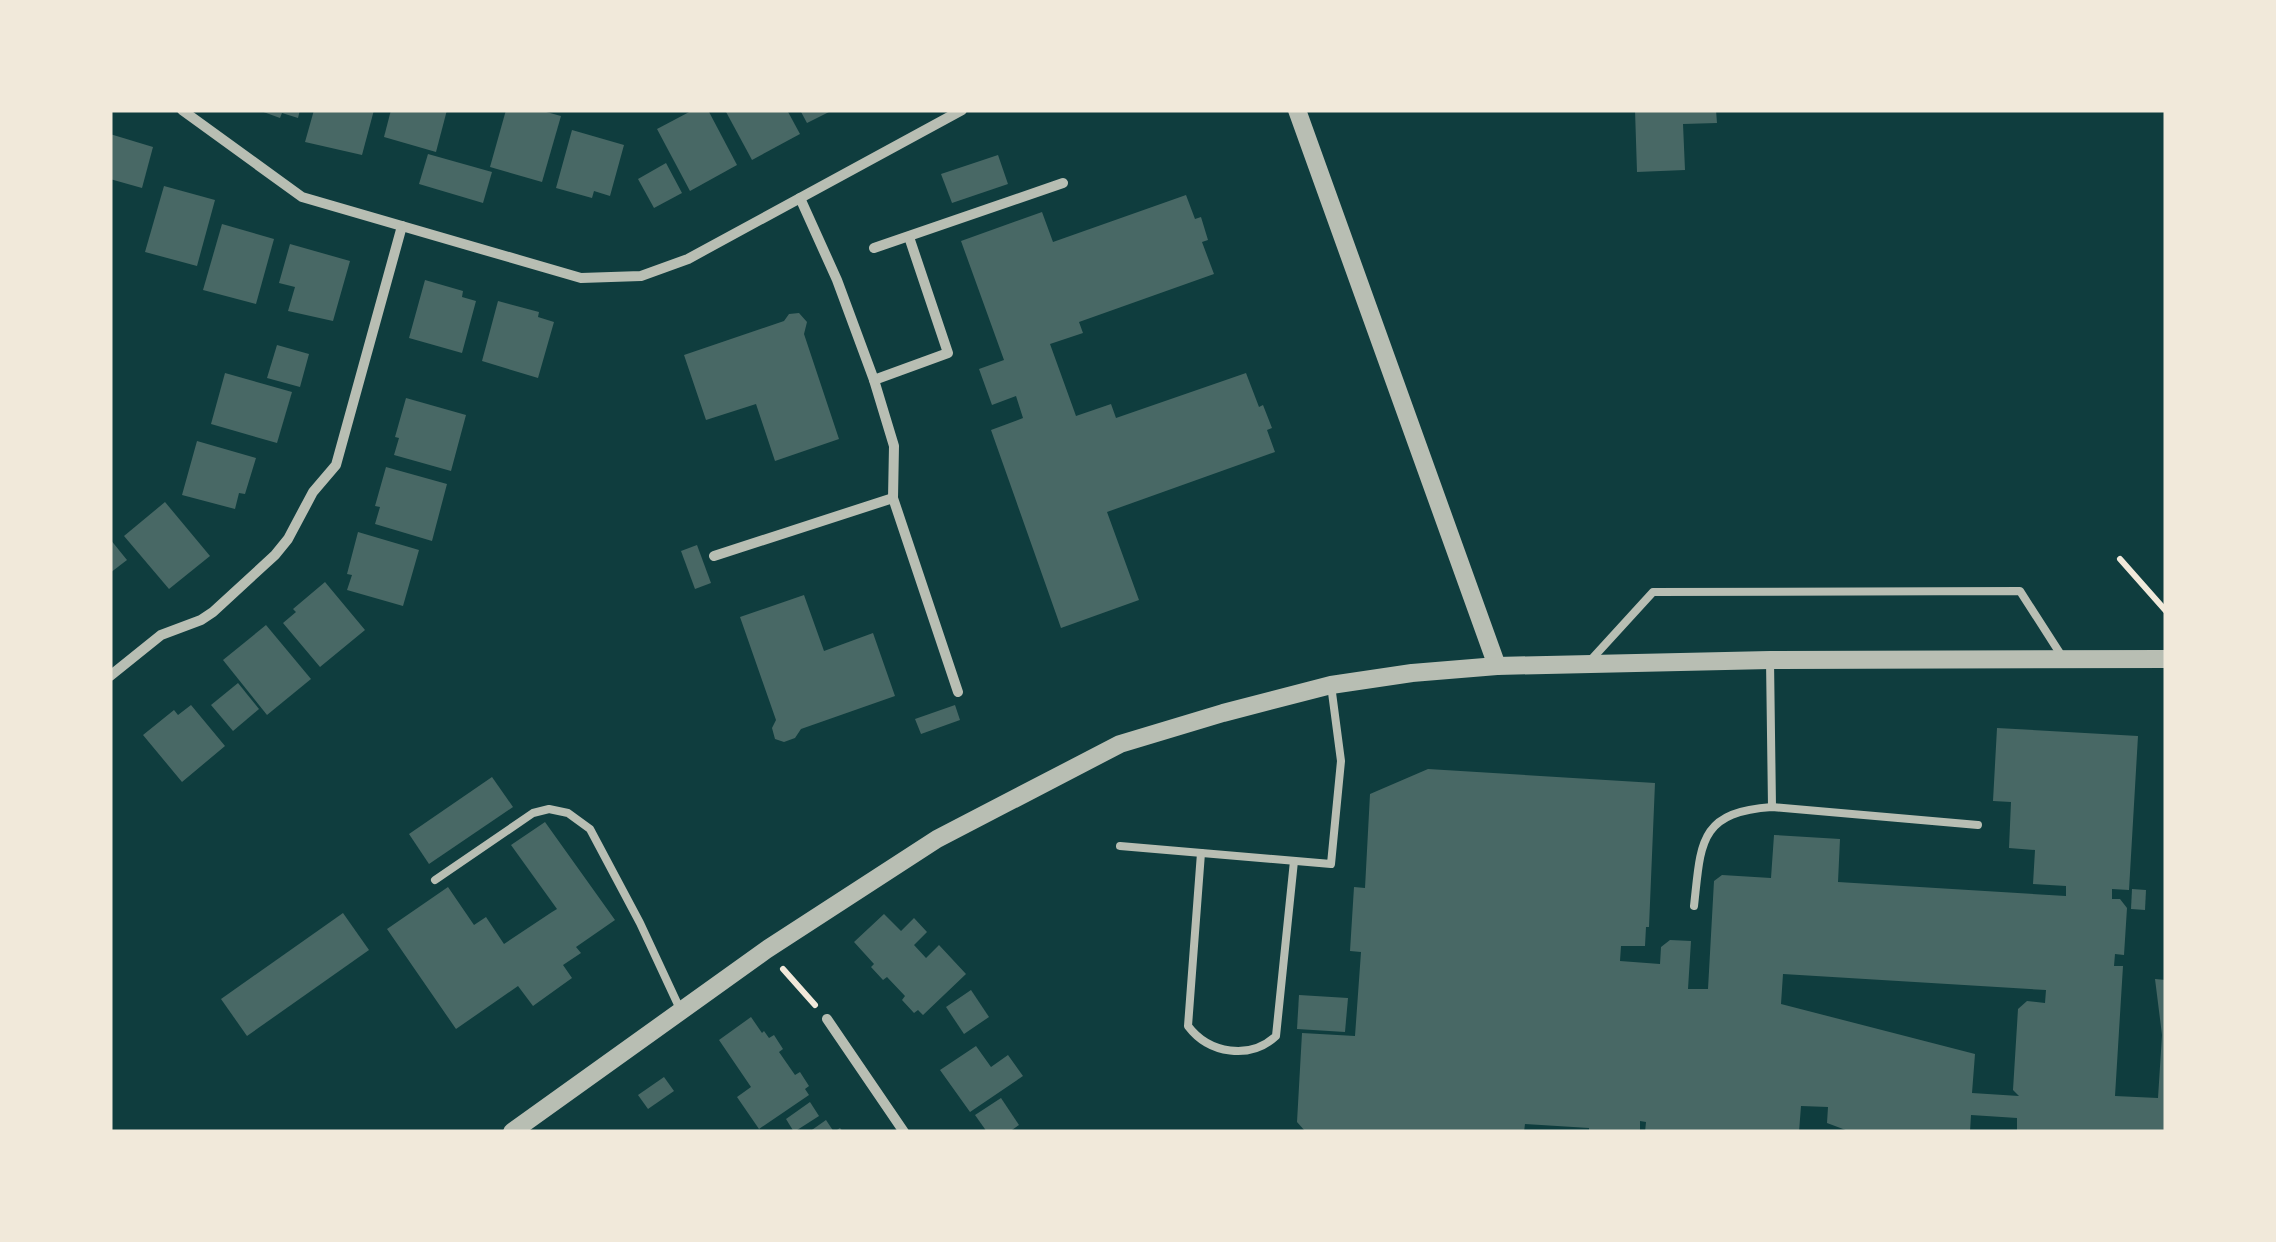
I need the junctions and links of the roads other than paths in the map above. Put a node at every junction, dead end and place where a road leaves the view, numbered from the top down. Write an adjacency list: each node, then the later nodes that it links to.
1 (182, 110): 6 (street)
2 (962, 110): 5 (street)
3 (1297, 110): 16 (street)
4 (1064, 183): 7 (street)
5 (800, 198): 6 (street); 9 (street)
6 (402, 226): 17 (street)
7 (908, 237): 8 (street); 9 (street)
8 (874, 248)
9 (874, 380): 10 (street)
10 (894, 498): 11 (street); 19 (street)
11 (714, 556)
12 (2166, 659): 14 (street)
13 (1770, 660): 14 (street); 15 (street); 20 (lane)
14 (2065, 660): 15 (lane)
15 (1586, 665): 16 (street)
16 (1497, 666): 18 (street)
17 (110, 676)
18 (1332, 685): 24 (lane); 27 (street)
19 (958, 692)
20 (1772, 807): 21 (lane); 26 (lane)
21 (1978, 825)
22 (1120, 846): 23 (lane)
23 (1200, 852): 24 (lane); 24 (lane)
24 (1294, 860)
25 (434, 880): 27 (lane)
26 (1694, 906)
27 (680, 1009): 29 (street)
28 (826, 1019): 30 (street)
29 (512, 1132)
30 (904, 1132)

